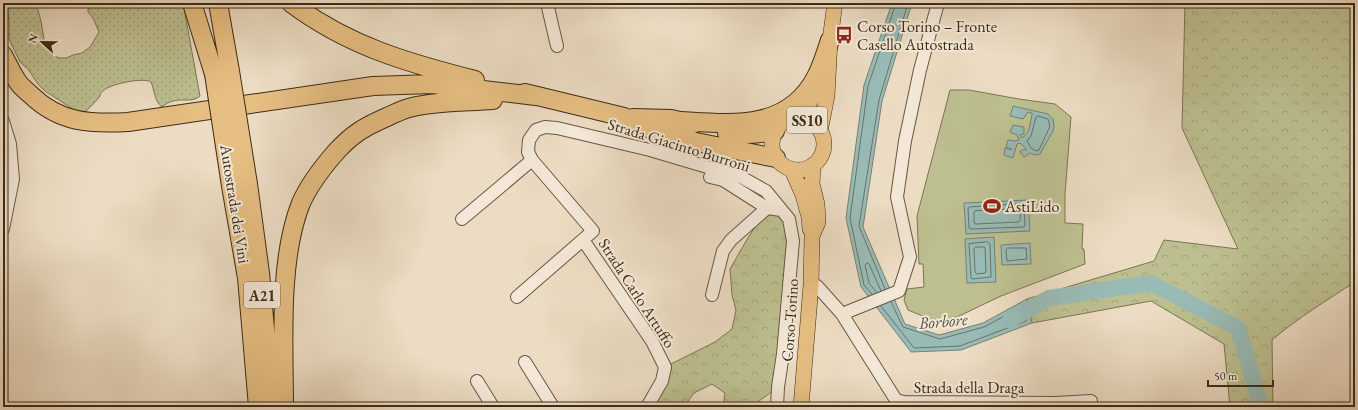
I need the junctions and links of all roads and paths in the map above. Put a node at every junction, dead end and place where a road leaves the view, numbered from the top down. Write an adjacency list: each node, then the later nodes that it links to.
1 (192, 3): 11 (highway)
2 (202, 3): 11 (highway, Autostrada dei Vini / A21)
3 (218, 3): 11 (highway, Autostrada dei Vini / A21)
4 (291, 3): 12 (highway)
5 (547, 3): 9 (street)
6 (834, 3): 8 (main road, Corso Torino)
7 (938, 3): 34 (street)
8 (830, 40): 14 (main road, Corso Torino); 15 (highway); 18 (main road, Corso Torino)
9 (557, 46)
10 (3, 55): 12 (highway)
11 (222, 73): 24 (highway, Autostrada dei Vini / A21, bridge)
12 (536, 96): 13 (highway); 41 (highway)
13 (624, 117): 15 (highway); 19 (highway)
14 (798, 118): 17 (main road, Corso Torino / SS10); 18 (main road, SS10)
15 (681, 120): 17 (highway)
16 (3, 121): 28 (street)
17 (775, 131): 19 (main road, SS10)
18 (820, 131): 21 (main road, Corso Torino / SS10)
19 (776, 158): 22 (main road, Corso Torino)
20 (532, 160): 26 (street, Strada Giacinto Burroni); 27 (street); 30 (street)
21 (813, 165): 22 (main road); 29 (main road, Corso Torino)
22 (792, 170): 29 (main road, Corso Torino)
23 (710, 177): 25 (street)
24 (240, 185): 39 (highway, Autostrada dei Vini / A21); 40 (highway, Autostrada dei Vini / A21)
25 (767, 208): 26 (street); 32 (street)
26 (781, 210): 45 (street, Strada Giacinto Burroni)
27 (462, 219)
28 (3, 229)
29 (812, 236): 31 (main road, Corso Torino)
30 (583, 240): 33 (street); 44 (street, Strada Carlo Artuffo)
31 (811, 285): 34 (street, Strada della Draga); 46 (main road, Corso Torino)
32 (712, 294)
33 (517, 297)
34 (847, 312): 38 (street, Strada della Draga)
35 (525, 362): 43 (street)
36 (477, 382): 42 (street)
37 (1091, 401): 38 (street, Strada della Draga)
38 (898, 403)
39 (258, 407)
40 (272, 407)
41 (284, 407)
42 (493, 407)
43 (553, 407)
44 (647, 407)
45 (777, 407)
46 (801, 407)

